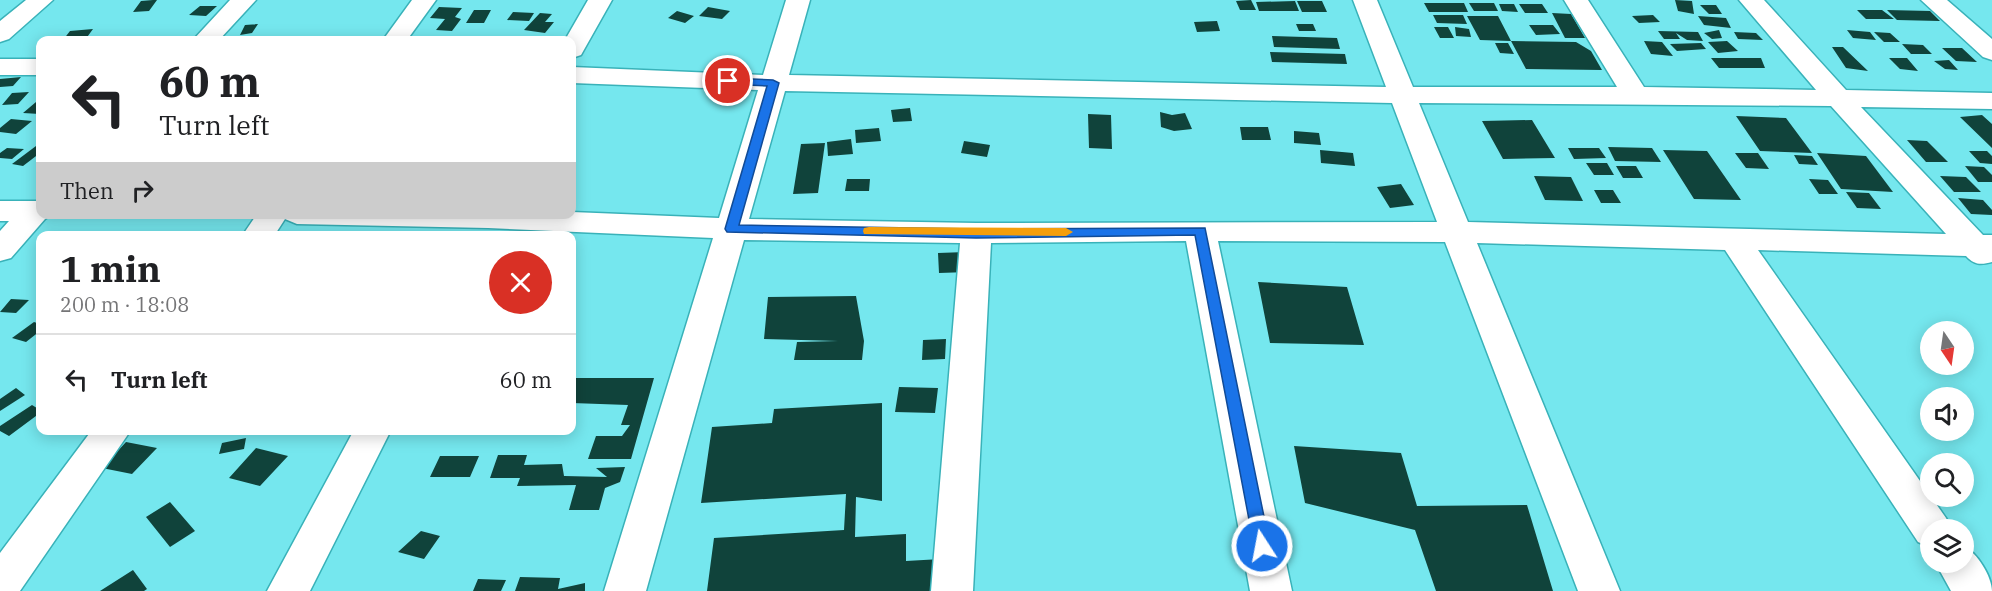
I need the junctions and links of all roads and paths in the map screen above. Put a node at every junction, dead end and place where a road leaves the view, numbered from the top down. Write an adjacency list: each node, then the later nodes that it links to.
1 (41, 0): 10 (street)
2 (244, 0): 11 (street)
3 (424, 0): 12 (street)
4 (600, 0): 13 (street)
5 (798, 0): 18 (street)
6 (1365, 0): 19 (street)
7 (1576, 0): 20 (street)
8 (1751, 0): 21 (street)
9 (1933, 0): 14 (street)
10 (0, 34)
11 (209, 36)
12 (398, 36)
13 (576, 43)
14 (1992, 52)
15 (0, 67): 16 (street)
16 (36, 67)
17 (576, 75): 18 (street)
18 (773, 83): 19 (street); 28 (street)
19 (1403, 95): 20 (street); 30 (street)
20 (1636, 95): 21 (street)
21 (1841, 100): 22 (street); 34 (street)
22 (1992, 101)
23 (0, 211): 24 (street)
24 (36, 211)
25 (36, 213): 33 (street)
26 (401, 219): 27 (street)
27 (485, 223): 28 (street)
28 (731, 229): 31 (street); 41 (street)
29 (1200, 231): 30 (street); 31 (street); 43 (street)
30 (1458, 232): 32 (street); 44 (street)
31 (976, 233): 42 (street)
32 (1733, 238): 34 (street); 37 (street)
33 (0, 250)
34 (1986, 252)
35 (109, 435): 39 (street)
36 (370, 435): 40 (street)
37 (1925, 519)
38 (1963, 573): 45 (street)
39 (0, 585)
40 (288, 591)
41 (625, 591)
42 (952, 591)
43 (1271, 591)
44 (1599, 591)
45 (1975, 591)

